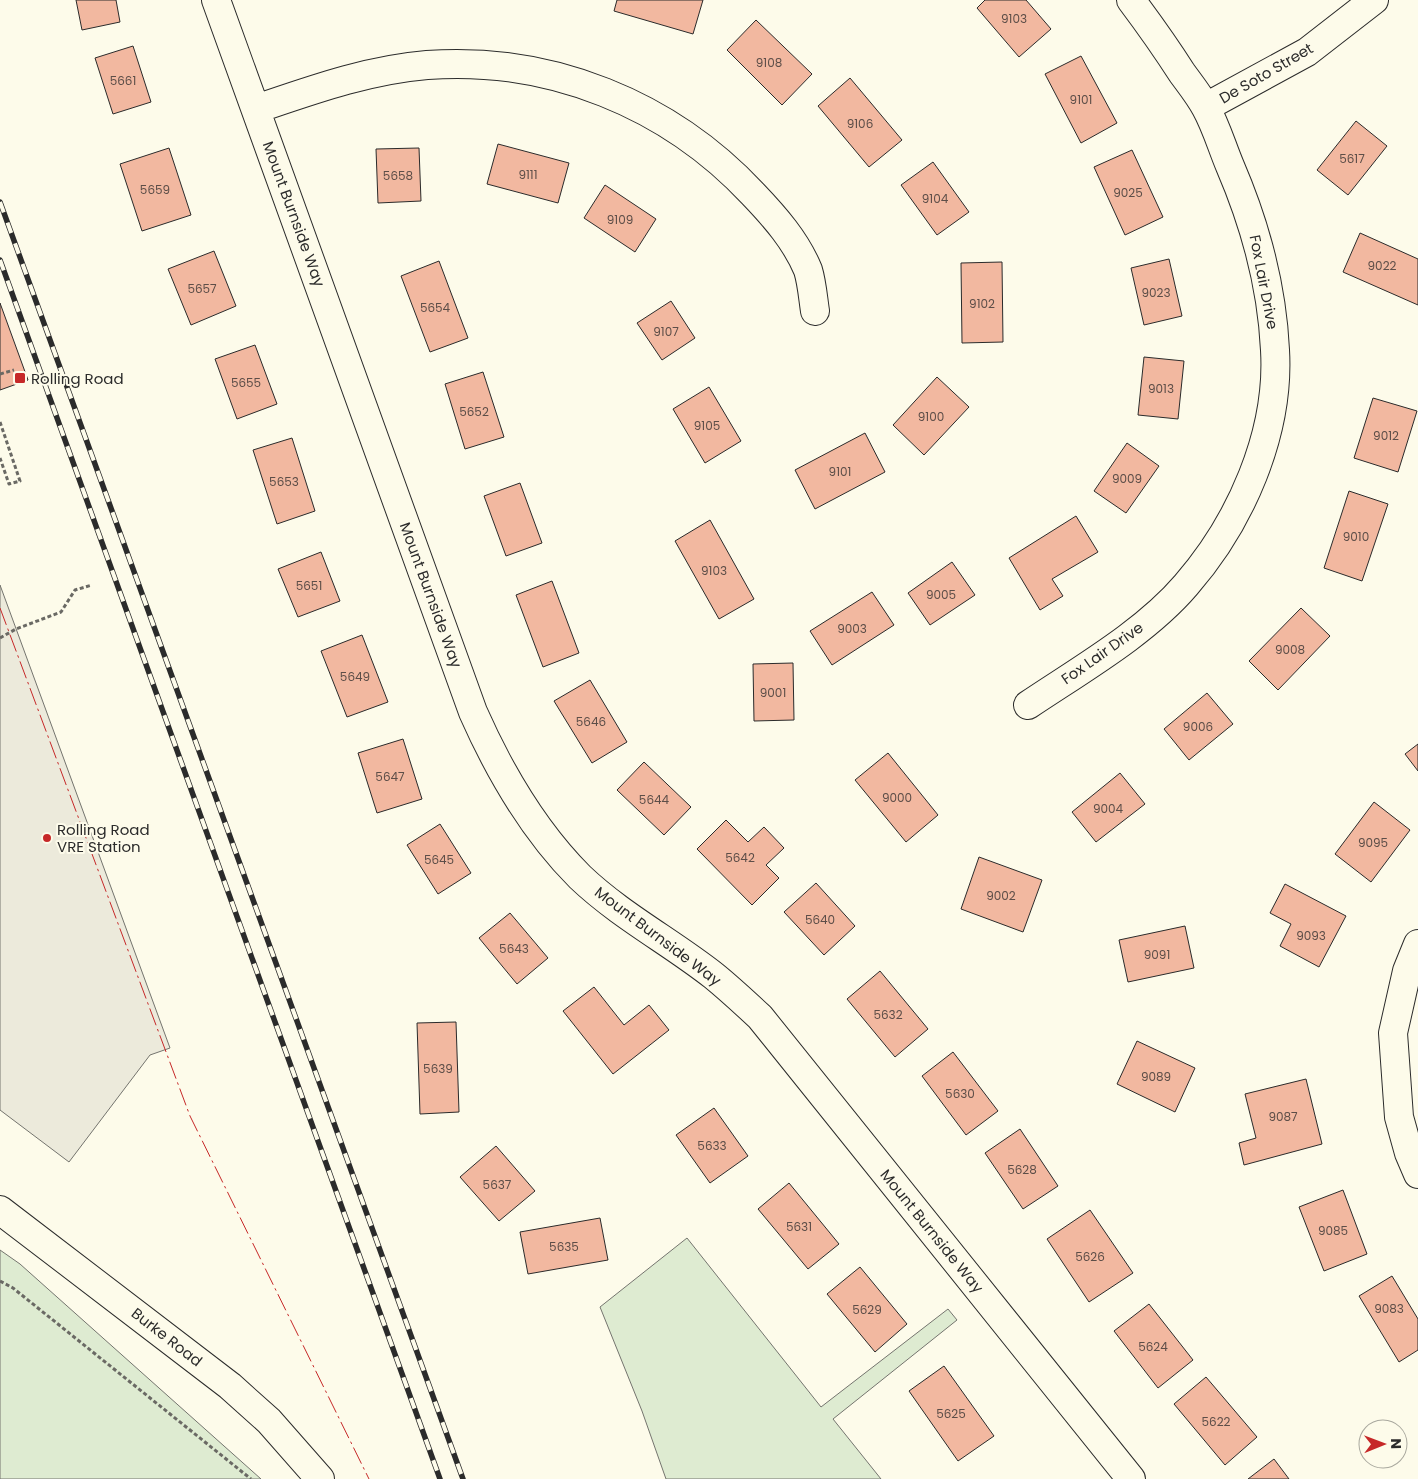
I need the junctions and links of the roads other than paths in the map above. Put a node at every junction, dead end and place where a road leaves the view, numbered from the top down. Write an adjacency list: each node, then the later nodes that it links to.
1 (216, 0): 5 (street, Mount Burnside Way)
2 (1131, 0): 4 (street, Fox Lair Drive)
3 (1374, 0): 4 (street, De Soto Street)
4 (1206, 107): 7 (street, Fox Lair Drive)
5 (256, 109): 6 (street); 12 (street, Mount Burnside Way)
6 (815, 311)
7 (1028, 706)
8 (1418, 944): 9 (street)
9 (1418, 1174)
10 (0, 1210): 11 (street, Burke Road)
11 (320, 1479)
12 (1131, 1479)

